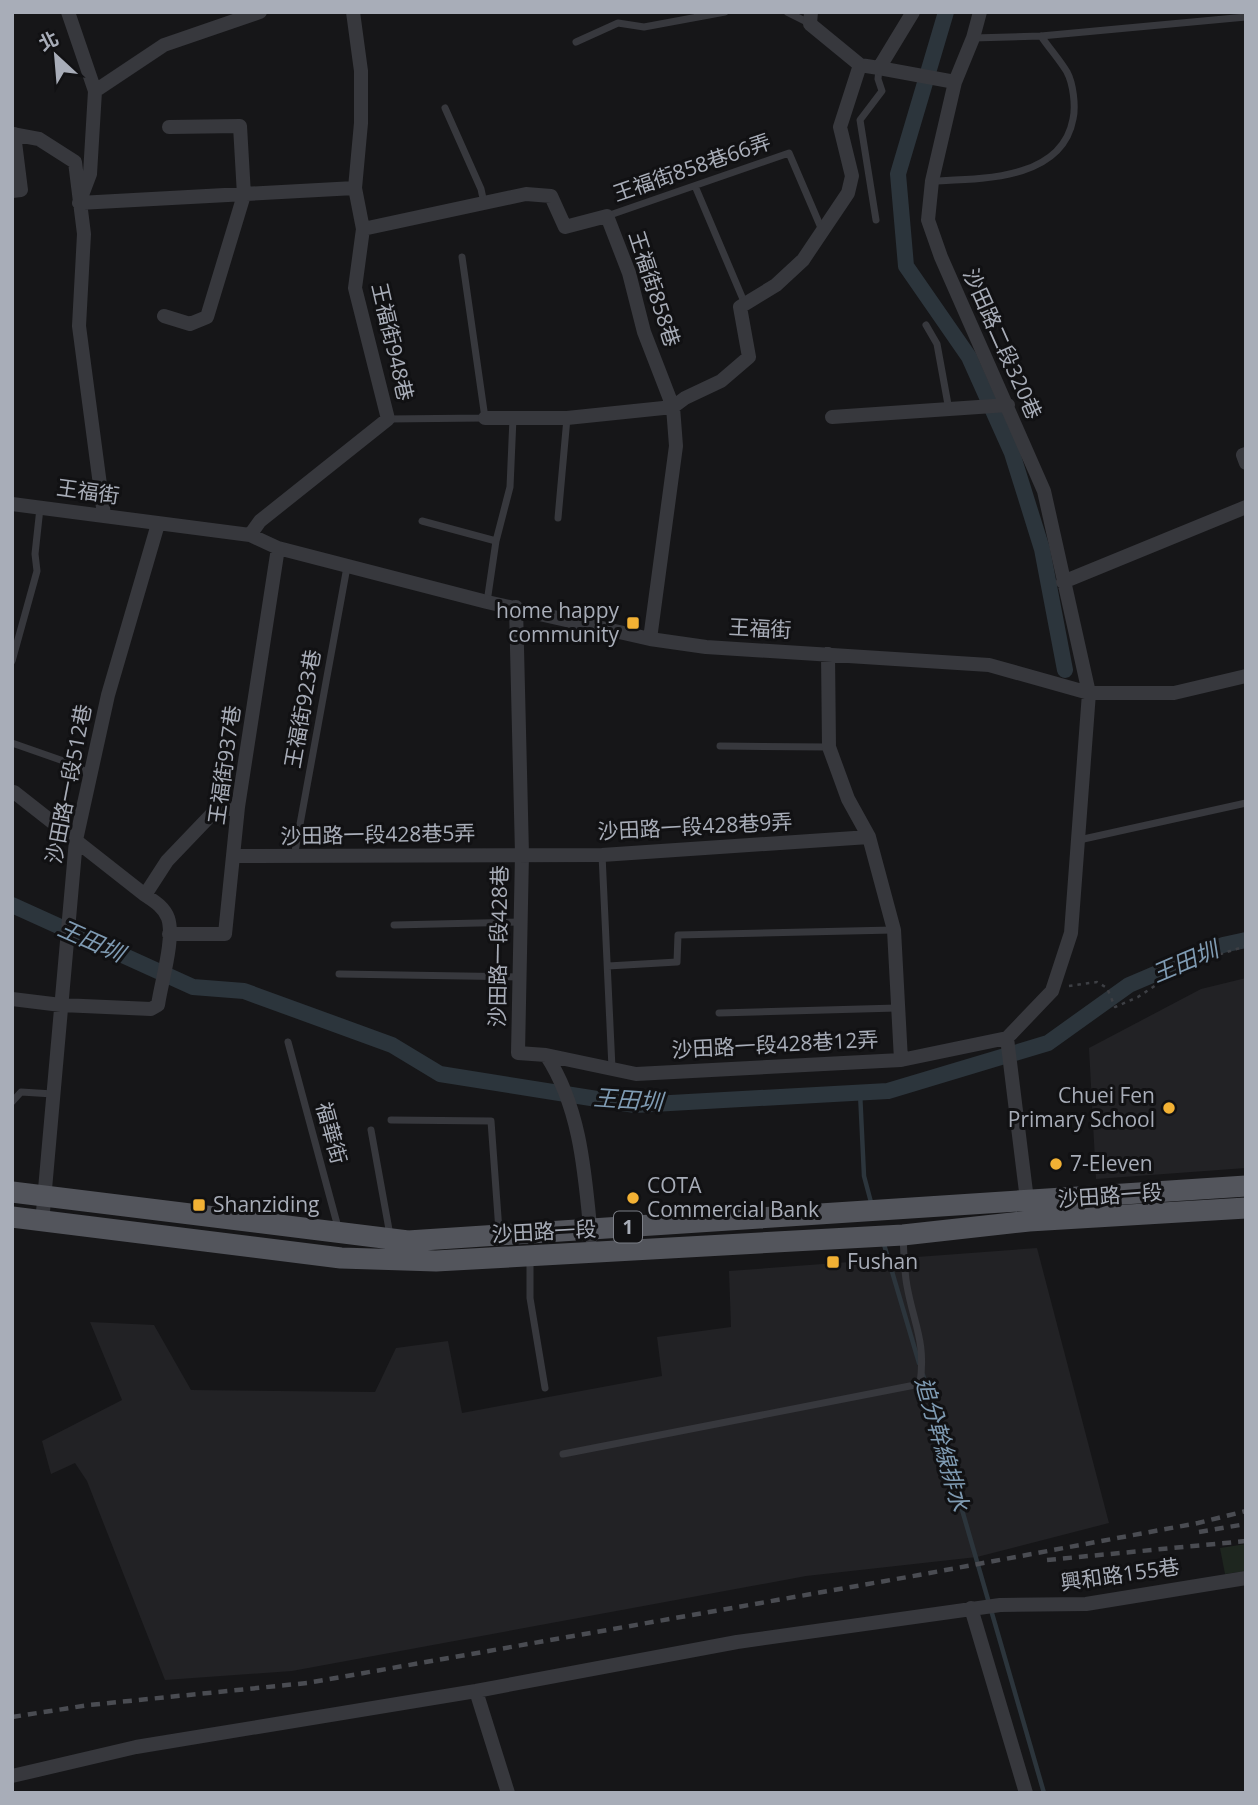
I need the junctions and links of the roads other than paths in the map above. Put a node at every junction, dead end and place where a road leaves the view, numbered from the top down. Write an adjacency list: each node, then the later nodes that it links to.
1 (68, 12): 16 (street)
2 (260, 12): 16 (street)
3 (353, 12): 22 (street, 王福街948巷)
4 (725, 12): 12 (lane)
5 (787, 12): 9 (lane)
6 (913, 12): 14 (street)
7 (980, 12): 11 (street, 沙田路二段320巷)
8 (1246, 17): 10 (lane)
9 (811, 18): 13 (street)
10 (1041, 36): 11 (lane); 20 (lane)
11 (974, 38): 15 (street, 沙田路二段320巷)
12 (576, 42)
13 (860, 65): 14 (street); 30 (street)
14 (879, 68): 15 (street); 28 (lane)
15 (955, 82): 20 (street, 沙田路二段320巷)
16 (95, 91): 25 (street)
17 (445, 108): 26 (lane)
18 (169, 128): 24 (street)
19 (13, 134): 23 (street); 25 (street)
20 (932, 181): 35 (street, 沙田路二段320巷)
21 (695, 186): 27 (lane, 王福街858巷66弄); 30 (lane, 王福街858巷66弄); 32 (lane)
22 (355, 188): 24 (street); 29 (street, 王福街948巷)
23 (12, 191)
24 (244, 195): 25 (street); 33 (street)
25 (79, 203): 48 (street)
26 (484, 204): 27 (street, 王福街858巷); 29 (street, 王福街858巷)
27 (607, 216): 36 (street, 王福街858巷)
28 (876, 219)
29 (363, 229): 42 (street, 王福街948巷)
30 (823, 231): 32 (street)
31 (462, 257): 39 (lane)
32 (745, 304): 36 (street)
33 (164, 316)
34 (926, 325): 37 (lane)
35 (1008, 405): 37 (street); 56 (street, 沙田路二段320巷)
36 (673, 407): 41 (street); 59 (street, 王福街858巷)
37 (950, 411): 38 (street)
38 (832, 417)
39 (485, 418): 40 (street); 42 (lane)
40 (513, 418): 41 (street); 53 (lane)
41 (567, 418): 49 (lane)
42 (387, 419): 52 (street, 王福街948巷)
43 (1246, 454): 44 (street)
44 (1246, 463)
45 (12, 504): 46 (street, 王福街)
46 (40, 507): 48 (street, 王福街); 61 (lane)
47 (1246, 507): 56 (street)
48 (104, 515): 51 (street, 王福街)
49 (558, 518)
50 (422, 521): 53 (lane)
51 (158, 524): 52 (street); 67 (street, 沙田路一段512巷)
52 (250, 535): 54 (street)
53 (496, 541): 57 (lane)
54 (278, 548): 55 (street, 王福街); 70 (street, 王福街937巷)
55 (347, 566): 57 (street, 王福街); 77 (lane, 王福街923巷)
56 (1063, 582): 63 (street, 沙田路二段320巷)
57 (487, 602): 58 (street, 王福街)
58 (516, 607): 59 (street, 王福街); 74 (street, 沙田路一段428巷)
59 (650, 639): 60 (street, 王福街)
60 (828, 654): 63 (street, 王福街); 66 (street)
61 (12, 661)
62 (1246, 676): 63 (street, 王福街)
63 (1088, 693): 73 (street, 沙田路二段320巷)
64 (12, 743): 67 (lane)
65 (720, 746): 66 (lane)
66 (829, 747): 71 (street)
67 (90, 775): 72 (street, 沙田路一段512巷)
68 (14, 792): 72 (street)
69 (1246, 803): 73 (lane)
70 (238, 807): 76 (street, 王福街937巷); 78 (street)
71 (870, 837): 75 (street, 沙田路一段428巷9弄); 81 (street)
72 (76, 840): 78 (street); 87 (street, 沙田路一段512巷)
73 (1077, 840): 90 (street, 沙田路二段320巷)
74 (522, 854): 75 (street, 沙田路一段428巷9弄); 77 (street, 沙田路一段428巷5弄); 79 (street, 沙田路一段428巷)
75 (602, 855): 83 (lane)
76 (234, 856): 77 (street, 沙田路一段428巷5弄); 82 (street, 王福街937巷)
77 (294, 858)
78 (145, 895): 82 (street)
79 (521, 922): 80 (lane); 85 (street, 沙田路一段428巷)
80 (394, 925)
81 (894, 930): 83 (lane); 88 (street)
82 (169, 934): 87 (street)
83 (608, 966): 94 (lane)
84 (339, 974): 85 (lane)
85 (520, 977): 92 (street, 沙田路一段428巷)
86 (12, 999): 87 (street)
87 (61, 1005): 95 (street, 沙田路一段512巷)
88 (897, 1008): 89 (lane); 93 (street)
89 (719, 1013)
90 (1007, 1038): 93 (street, 沙田路一段428巷12弄); 103 (street)
91 (288, 1042): 107 (lane, 福華街)
92 (546, 1055): 94 (street, 沙田路一段428巷12弄); 106 (street)
93 (901, 1060): 94 (street, 沙田路一段428巷12弄)
94 (612, 1069)
95 (53, 1094): 96 (lane); 101 (street, 沙田路一段512巷)
96 (12, 1102)
97 (391, 1120): 108 (lane)
98 (371, 1130): 110 (lane)
99 (1246, 1186): 103 (main road, 沙田路一段 / 1)
100 (12, 1192): 101 (main road, 沙田路一段 / 1)
101 (44, 1198): 105 (street, 沙田路一段512巷); 107 (main road, 沙田路一段 / 1)
102 (1246, 1208): 103 (main road, 沙田路一段 / 1)
103 (1028, 1212): 106 (main road, 沙田路一段 / 1); 109 (main road, 沙田路一段 / 1)
104 (12, 1217): 105 (main road, 沙田路一段 / 1)
105 (42, 1223): 112 (main road, 沙田路一段 / 1)
106 (590, 1230): 108 (main road, 沙田路一段 / 1); 111 (street)
107 (340, 1233): 110 (main road, 沙田路一段 / 1)
108 (499, 1235): 110 (main road, 沙田路一段 / 1)
109 (903, 1236): 111 (main road, 沙田路一段 / 1); 114 (lane)
110 (391, 1239)
111 (592, 1252): 112 (main road, 沙田路一段 / 1)
112 (530, 1258): 113 (lane)
113 (545, 1388)
114 (563, 1454)
115 (1246, 1578): 116 (street, 興和路155巷)
116 (971, 1608): 117 (street, 興和路155巷); 120 (street)
117 (476, 1691): 118 (street, 興和路155巷); 119 (street)
118 (12, 1776)
119 (508, 1793)
120 (1026, 1793)

